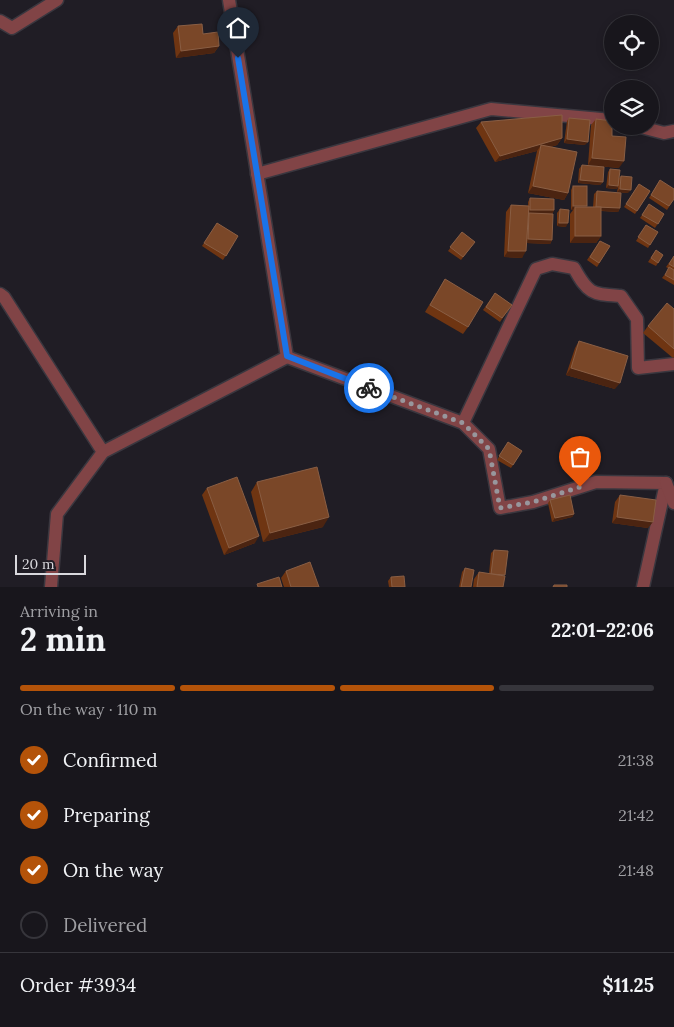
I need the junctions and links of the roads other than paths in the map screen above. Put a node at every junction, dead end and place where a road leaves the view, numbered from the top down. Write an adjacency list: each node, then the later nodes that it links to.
1 (57, 0): 3 (street)
2 (228, 0): 7 (street)
3 (0, 22)
4 (604, 119): 7 (street)
5 (674, 131): 6 (street)
6 (659, 132)
7 (257, 174): 9 (street)
8 (0, 294): 12 (street)
9 (287, 356): 11 (street); 12 (street)
10 (674, 364): 11 (street)
11 (463, 423): 13 (street)
12 (103, 452): 15 (street)
13 (666, 483): 14 (street); 16 (street)
14 (674, 503)
15 (50, 587)
16 (643, 587)

